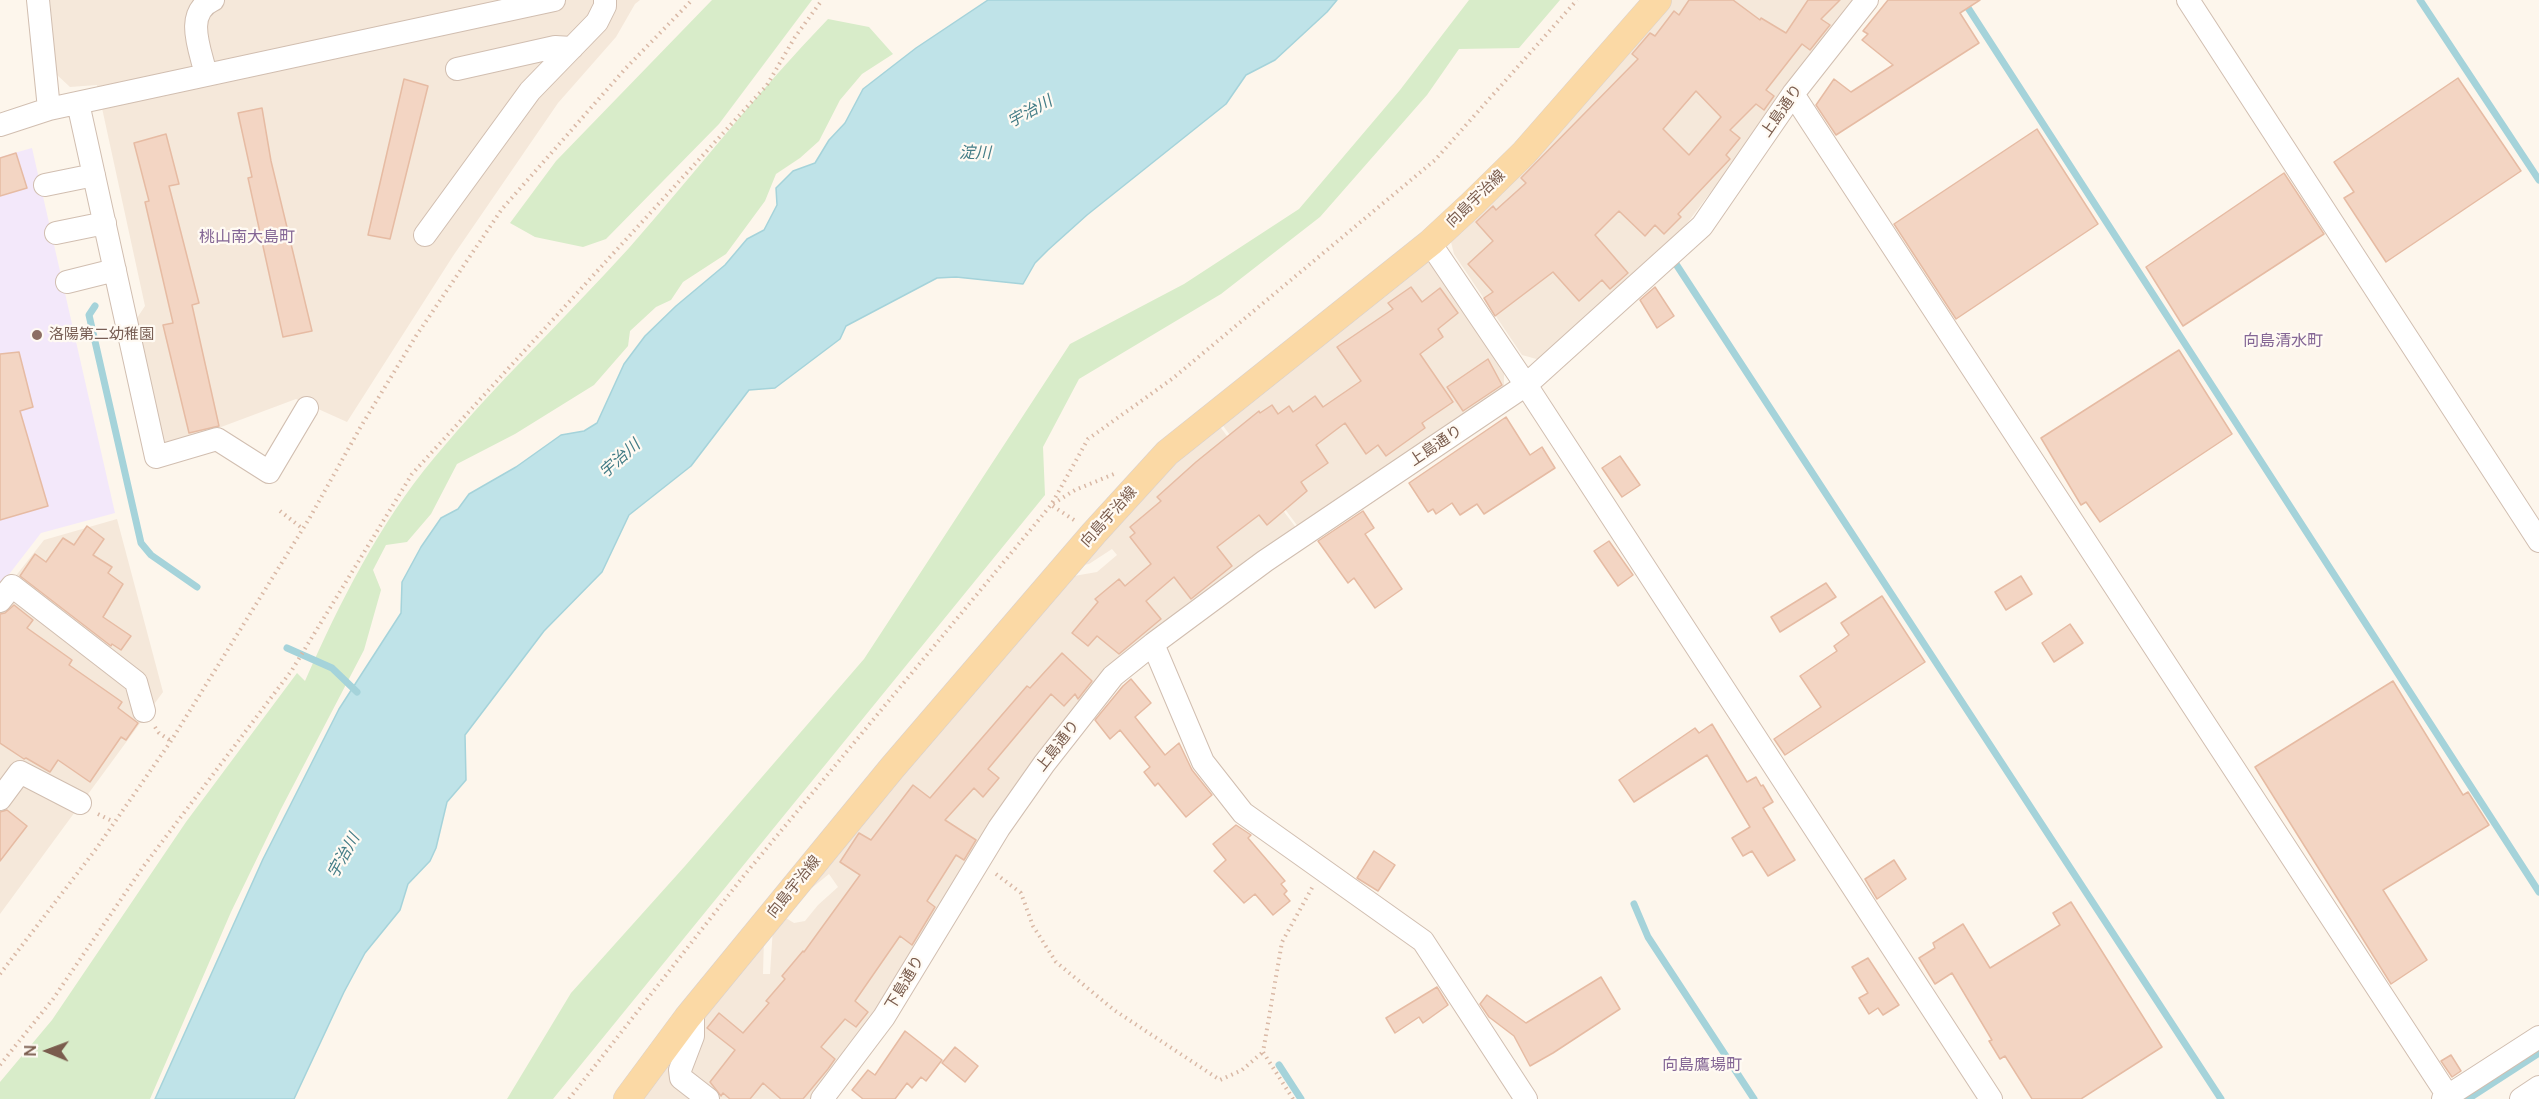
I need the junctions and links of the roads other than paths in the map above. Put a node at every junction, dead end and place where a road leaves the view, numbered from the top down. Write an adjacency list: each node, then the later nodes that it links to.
1 (38, 0): 13 (street)
2 (213, 0): 10 (street)
3 (555, 0): 10 (street)
4 (605, 0): 8 (street)
5 (1658, 0): 20 (main road, 向島宇治線)
6 (2188, 0): 25 (street)
7 (1865, 1): 11 (street, 上島通り)
8 (572, 48): 9 (street); 19 (street)
9 (457, 69)
10 (206, 75): 12 (street)
11 (1793, 94): 23 (street, 上島通り); 35 (street)
12 (78, 103): 13 (street); 15 (street)
13 (49, 109): 14 (street)
14 (0, 124)
15 (94, 175): 16 (street); 17 (street)
16 (45, 185)
17 (105, 223): 18 (street); 21 (street)
18 (56, 233)
19 (425, 235)
20 (1430, 243): 23 (street); 32 (main road, 向島宇治線)
21 (115, 270): 22 (street); 24 (street)
22 (67, 282)
23 (1527, 385): 27 (street, 上島通り); 40 (street)
24 (307, 408)
25 (2539, 541)
26 (0, 601): 28 (street)
27 (1152, 644): 31 (street, 上島通り); 39 (street)
28 (144, 711)
29 (0, 799): 30 (street)
30 (80, 803)
31 (979, 861): 38 (street, 下島通り)
32 (693, 1010): 36 (main road, 向島宇治線); 37 (street)
33 (2539, 1036): 35 (street)
34 (2539, 1088): 41 (street)
35 (2445, 1098)
36 (627, 1099)
37 (708, 1099)
38 (822, 1099)
39 (1526, 1099)
40 (1991, 1099)
41 (2522, 1099)

